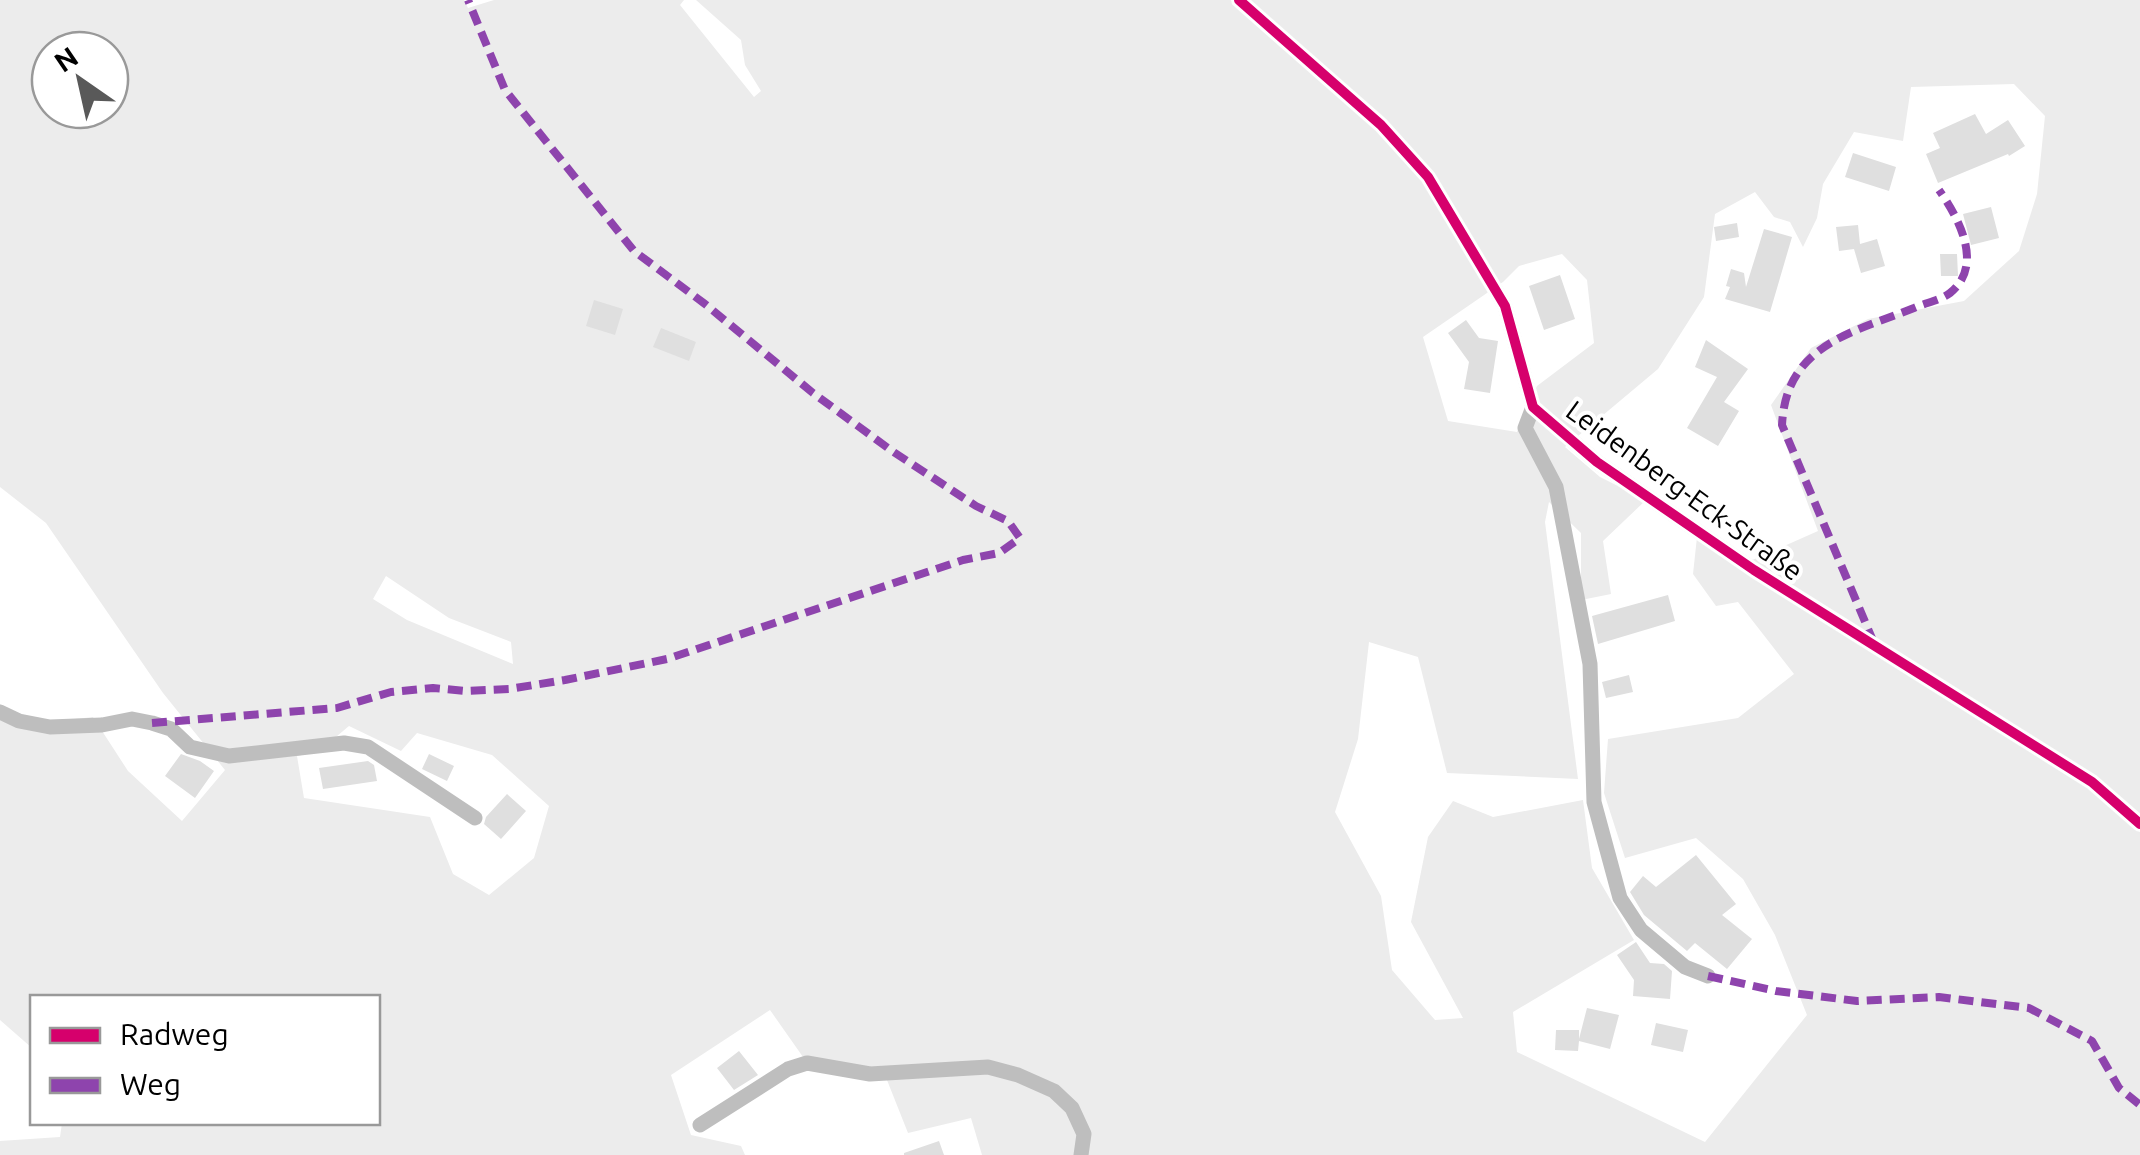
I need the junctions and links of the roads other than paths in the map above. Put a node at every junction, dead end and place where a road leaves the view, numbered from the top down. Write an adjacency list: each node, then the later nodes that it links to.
1 (1239, 0): 2 (street, Leidenberg-Eck-Straße)
2 (1533, 408): 5 (street, Leidenberg-Eck-Straße); 6 (street)
3 (0, 712): 4 (street)
4 (476, 818)
5 (2140, 824)
6 (1708, 976)
7 (700, 1125): 8 (street)
8 (1081, 1155)

